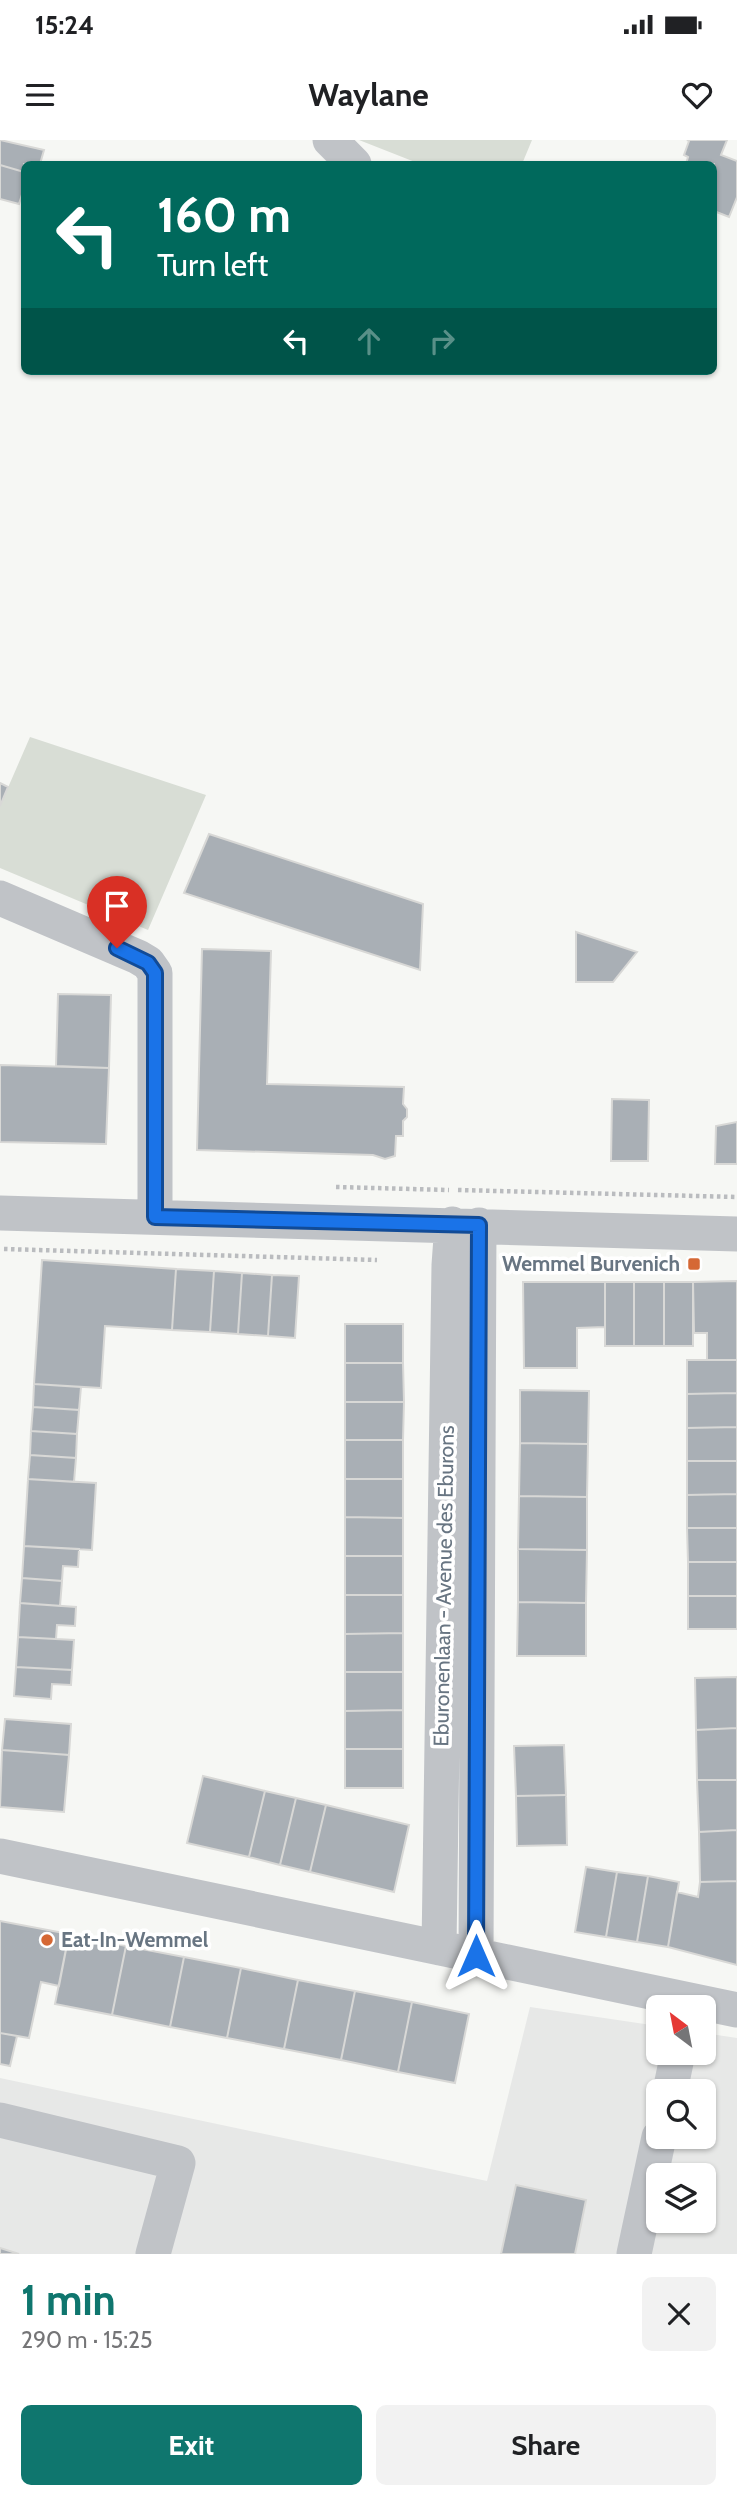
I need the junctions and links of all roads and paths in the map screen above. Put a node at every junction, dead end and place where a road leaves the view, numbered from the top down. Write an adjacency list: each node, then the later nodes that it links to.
1 (330, 140): 2 (street)
2 (351, 161)
3 (0, 898): 7 (street)
4 (332, 1187): 5 (path)
5 (737, 1197)
6 (0, 1213): 7 (street)
7 (155, 1217): 8 (street)
8 (466, 1225): 9 (street); 11 (street, Eburonenlaan - Avenue des Eburons); 12 (street, Eburonenlaan - Avenue des Eburons)
9 (737, 1234)
10 (0, 1856): 11 (street)
11 (439, 1948): 12 (street)
12 (476, 1956): 13 (street)
13 (649, 1995)
14 (716, 2007): 15 (street)
15 (737, 2010)
16 (0, 2120): 18 (street)
17 (657, 2149): 19 (street)
18 (153, 2254)
19 (634, 2254)

